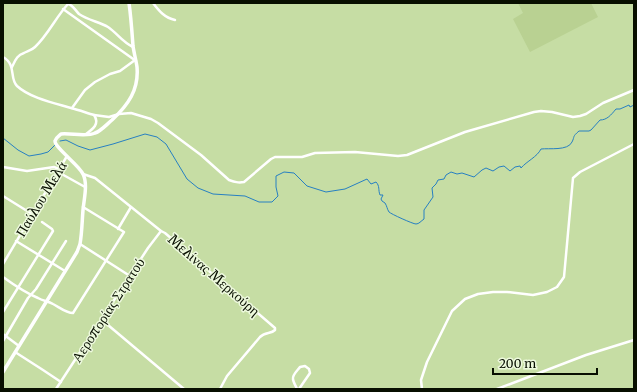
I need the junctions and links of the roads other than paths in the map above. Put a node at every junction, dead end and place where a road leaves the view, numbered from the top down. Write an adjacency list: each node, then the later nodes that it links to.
1 (129, 3): 5 (street)
2 (153, 3): 4 (street)
3 (63, 9): 5 (street); 7 (street); 8 (street)
4 (175, 20)
5 (133, 47): 7 (street)
6 (3, 56): 8 (street)
7 (135, 60): 10 (street); 11 (street)
8 (12, 67): 10 (street)
9 (634, 90): 11 (street)
10 (72, 108): 12 (street)
11 (119, 114): 12 (street); 13 (street)
12 (94, 115): 13 (street)
13 (86, 134): 15 (street)
14 (634, 144): 53 (street)
15 (67, 156): 17 (street, Παύλου Μελά); 18 (street)
16 (3, 167): 17 (street)
17 (59, 170): 19 (street); 23 (street, Παύλου Μελά)
18 (83, 174): 19 (street); 22 (street, Μελίνας Μερκούρη)
19 (85, 187): 21 (street)
20 (3, 196): 23 (street)
21 (83, 207): 25 (street); 29 (street)
22 (131, 208): 25 (street); 26 (street, Μελίνας Μερκούρη)
23 (32, 214): 27 (street, Παύλου Μελά)
24 (42, 222): 30 (street)
25 (118, 228): 31 (street)
26 (161, 231): 35 (street, Αεροπορίας Στρατού); 51 (street, Μελίνας Μερκούρη)
27 (16, 241): 30 (street); 33 (street, Παύλου Μελά)
28 (66, 241): 32 (street)
29 (80, 244): 31 (street); 34 (street)
30 (38, 255): 32 (street); 37 (street)
31 (106, 261): 35 (street); 39 (street)
32 (52, 263): 34 (street); 38 (street)
33 (3, 264)
34 (65, 271): 39 (street)
35 (130, 276): 41 (street, Αεροπορίας Στρατού)
36 (3, 277): 37 (street)
37 (18, 288): 38 (street); 40 (street)
38 (31, 295): 39 (street); 42 (street)
39 (47, 301): 45 (street)
40 (3, 312)
41 (102, 320): 48 (street, Αεροπορίας Στρατού); 50 (street)
42 (4, 336): 44 (street); 45 (street)
43 (634, 340): 54 (street)
44 (3, 341)
45 (19, 346): 46 (street)
46 (15, 352): 47 (street); 48 (street)
47 (3, 372)
48 (61, 382): 49 (street, Αεροπορίας Στρατού)
49 (56, 389)
50 (184, 389)
51 (220, 389)
52 (298, 389): 52 (street)
53 (422, 389)
54 (497, 389)

